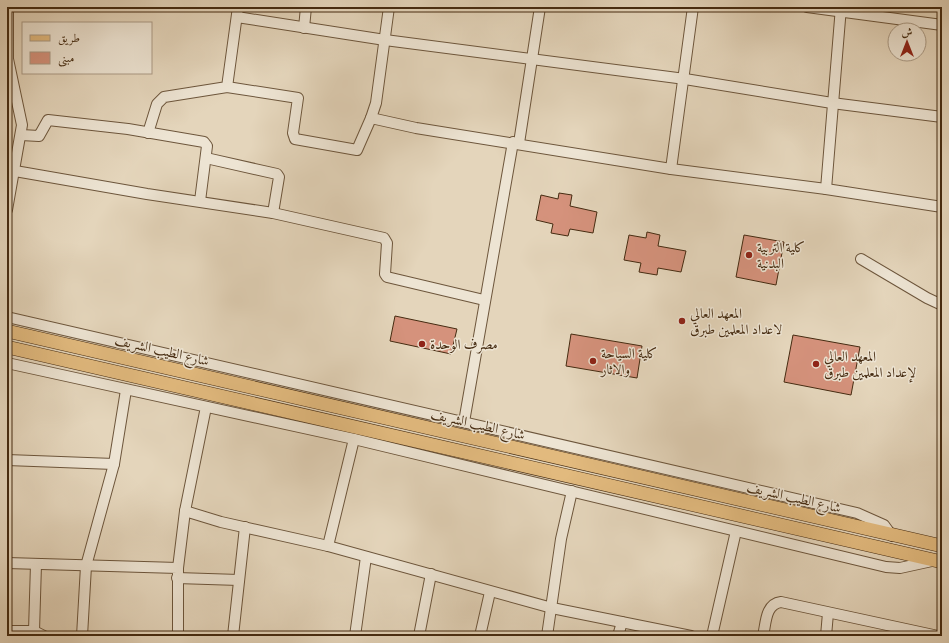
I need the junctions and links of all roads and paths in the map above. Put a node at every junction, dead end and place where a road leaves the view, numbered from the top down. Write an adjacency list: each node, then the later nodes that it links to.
1 (8, 7): 13 (street)
2 (306, 7): 10 (street)
3 (389, 7): 11 (street)
4 (540, 7): 12 (street)
5 (693, 7): 14 (street)
6 (806, 7): 7 (street)
7 (841, 9): 9 (street); 16 (street)
8 (237, 12): 10 (street); 15 (street)
9 (942, 25)
10 (304, 28): 11 (street)
11 (385, 40): 12 (street); 18 (street)
12 (532, 59): 14 (street); 21 (street)
13 (9, 76): 20 (street)
14 (685, 79): 16 (street); 24 (street)
15 (227, 87): 18 (street); 19 (street)
16 (832, 103): 17 (street); 25 (street)
17 (942, 117)
18 (371, 118): 21 (street)
19 (148, 133): 20 (street); 22 (street)
20 (21, 135): 23 (street)
21 (516, 142): 24 (street); 31 (street)
22 (206, 158): 26 (street); 29 (street)
23 (12, 168): 26 (street); 28 (street)
24 (671, 169): 25 (street)
25 (826, 188): 27 (street)
26 (200, 201): 29 (street)
27 (942, 207)
28 (7, 210)
29 (273, 213): 31 (street)
30 (861, 259): 32 (street)
31 (484, 300): 39 (street)
32 (942, 305)
33 (7, 317): 39 (street)
34 (7, 331): 47 (main road, شارع الطيب الشريف)
35 (7, 347): 53 (main road)
36 (7, 363): 37 (street)
37 (126, 390): 38 (street); 42 (street)
38 (206, 407): 40 (street); 44 (street)
39 (464, 422): 47 (street)
40 (354, 439): 43 (street); 50 (street)
41 (7, 460): 42 (street)
42 (114, 464): 56 (street)
43 (572, 491): 46 (street); 61 (street)
44 (185, 511): 45 (street); 57 (street)
45 (246, 527): 50 (street); 59 (street)
46 (736, 530): 53 (street); 76 (street)
47 (892, 536): 49 (main road, شارع الطيب الشريف)
48 (942, 540): 49 (main road)
49 (928, 544): 51 (main road, شارع الطيب الشريف)
50 (328, 546): 52 (street)
51 (942, 546)
52 (366, 557): 58 (street); 70 (street)
53 (938, 561)
54 (7, 563): 55 (street)
55 (36, 564): 56 (street); 64 (street)
56 (86, 566): 57 (street); 67 (street)
57 (178, 573): 59 (street); 68 (street)
58 (431, 574): 60 (street); 71 (street)
59 (239, 580): 69 (street)
60 (490, 592): 61 (street); 72 (street)
61 (552, 608): 63 (street); 73 (street)
62 (828, 612): 77 (street); 78 (street); 79 (street)
63 (622, 622): 74 (street); 75 (street)
64 (34, 631): 65 (street); 66 (street)
65 (10, 633)
66 (44, 636)
67 (82, 636)
68 (178, 636)
69 (233, 636)
70 (354, 636)
71 (419, 636)
72 (480, 636)
73 (547, 636)
74 (618, 636)
75 (691, 636)
76 (712, 636)
77 (763, 636)
78 (826, 636)
79 (938, 636)

